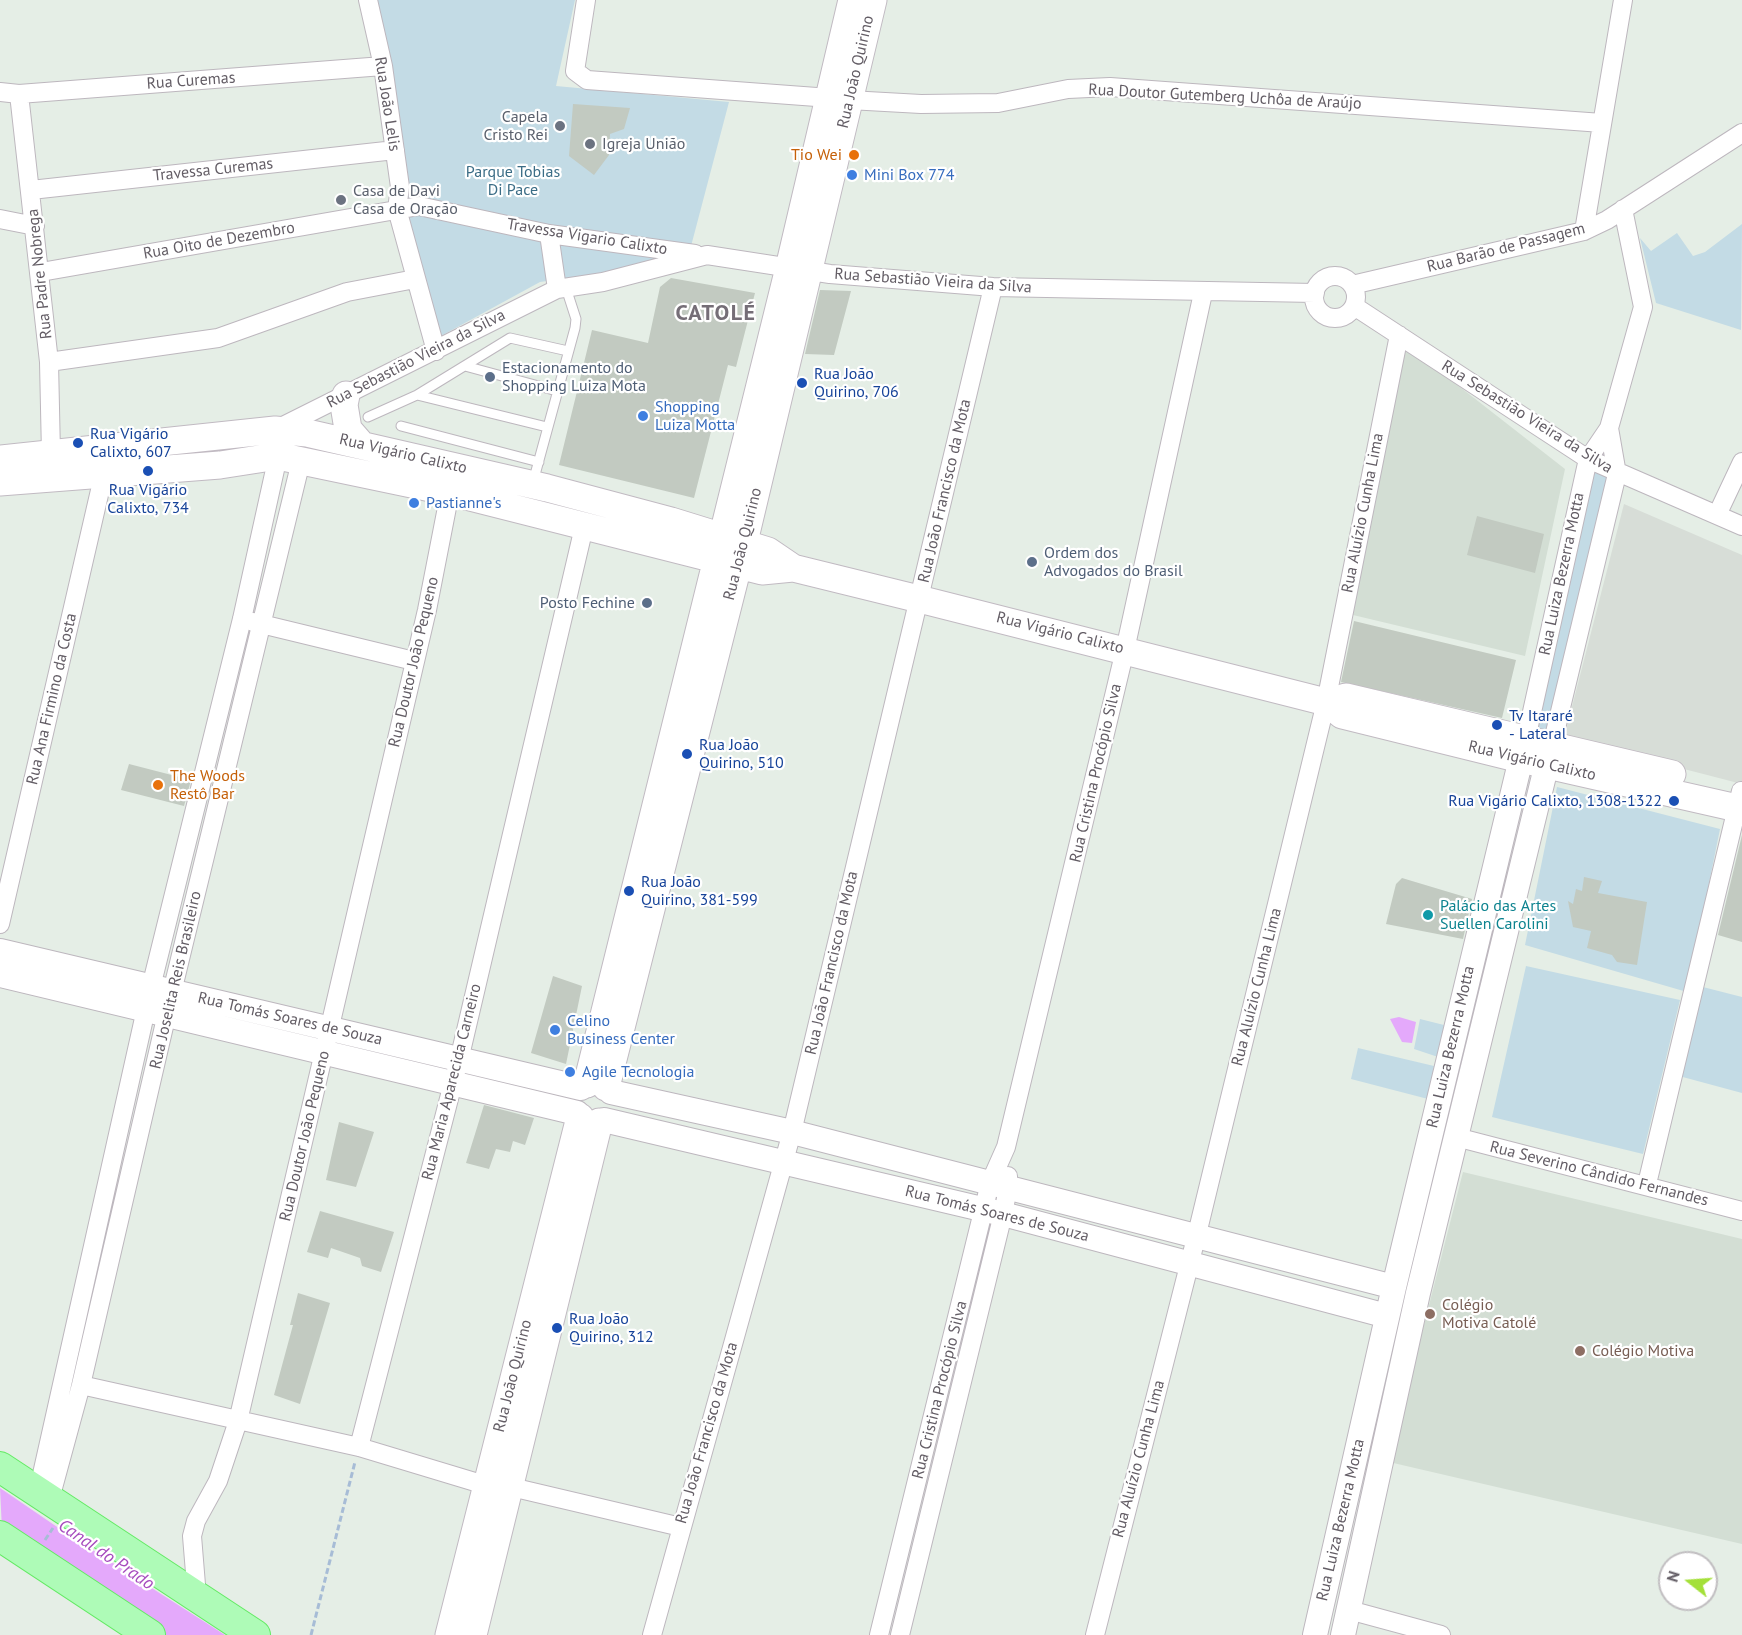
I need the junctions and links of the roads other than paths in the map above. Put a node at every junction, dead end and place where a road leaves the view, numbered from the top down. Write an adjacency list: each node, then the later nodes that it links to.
1 (368, 0): 6 (street, Rua João Lelis)
2 (586, 0): 9 (street, Rua Doutor Gutemberg Uchôa de Araújo)
3 (852, 0): 9 (main road, Rua João Quirino)
4 (873, 0): 9 (main road, Rua João Quirino)
5 (1623, 0): 10 (street)
6 (383, 66): 8 (street, Rua Curemas); 12 (street, Rua João Lelis)
7 (0, 92): 8 (street, Rua Curemas)
8 (19, 94): 13 (street, Rua Padre Nobrega)
9 (839, 99): 10 (street, Rua Doutor Gutemberg Uchôa de Araújo); 21 (main road, Rua João Quirino)
10 (1602, 123): 18 (street)
11 (1742, 133): 15 (street, Rua Barão de Passagem)
12 (395, 150): 13 (street, Travessa Curemas); 14 (street, Rua João Lelis)
13 (31, 190): 17 (street, Rua Padre Nobrega)
14 (397, 209): 19 (street, Travessa Vigario Calixto); 22 (street, Rua Oito de Dezembro); 23 (street, Rua João Lelis)
15 (1623, 209): 18 (street, Rua Barão de Passagem); 41 (street)
16 (0, 219): 17 (street)
17 (35, 226): 22 (street, Rua Padre Nobrega)
18 (1584, 231): 24 (street, Rua Barão de Passagem)
19 (549, 234): 20 (street, Travessa Vigario Calixto); 26 (street)
20 (707, 255): 21 (street, Rua Sebastião Vieira da Silva); 26 (street, Rua Sebastião Vieira da Silva)
21 (799, 270): 25 (street, Rua Sebastião Vieira da Silva); 52 (main road, Rua João Quirino); 58 (main road, Rua João Quirino)
22 (41, 272): 33 (street, Rua Padre Nobrega)
23 (415, 279): 31 (street, Rua João Lelis); 33 (street)
24 (1352, 285): 28 (street); 29 (street)
25 (993, 287): 27 (street, Rua Sebastião Vieira da Silva); 59 (street, Rua João Francisco da Mota)
26 (562, 289): 31 (street, Rua Sebastião Vieira da Silva); 32 (lane)
27 (1203, 293): 28 (street, Rua Sebastião Vieira da Silva); 62 (street, Rua Cristina Procópio Silva)
28 (1315, 293): 29 (street)
29 (1354, 306): 30 (street, Rua Sebastião Vieira da Silva)
30 (1399, 335): 46 (street, Rua Sebastião Vieira da Silva); 64 (street, Rua Aluízio Cunha Lima)
31 (436, 351): 36 (street, Rua Sebastião Vieira da Silva)
32 (568, 351): 34 (lane); 35 (lane)
33 (49, 362): 44 (street, Rua Padre Nobrega)
34 (465, 366): 35 (lane); 37 (lane)
35 (557, 391): 40 (lane)
36 (346, 395): 42 (main road); 43 (street, Rua Sebastião Vieira da Silva)
37 (417, 395): 38 (lane); 40 (lane)
38 (368, 417)
39 (401, 426): 49 (lane)
40 (547, 427): 49 (lane)
41 (1609, 428): 46 (street); 50 (street)
42 (361, 444): 43 (main road, Rua Vigário Calixto); 49 (main road, Rua Vigário Calixto)
43 (285, 449): 44 (main road, Rua Vigário Calixto); 48 (main road, Rua Vigário Calixto); 53 (main road, Rua Vigário Calixto); 60 (street, Rua Joselita Reis Brasileiro); 61 (street, Rua Joselita Reis Brasileiro)
44 (51, 454): 45 (main road, Rua Vigário Calixto)
45 (0, 459)
46 (1588, 459): 50 (street, Rua Sebastião Vieira da Silva); 65 (street, Rua Luiza Bezerra Motta)
47 (1742, 462): 54 (street)
48 (104, 473): 51 (main road, Rua Vigário Calixto); 70 (street, Rua Ana Firmino da Costa)
49 (536, 473): 55 (main road, Rua Vigário Calixto)
50 (1617, 474): 54 (street, Rua Sebastião Vieira da Silva); 66 (street, Rua Luiza Bezerra Motta)
51 (0, 482)
52 (735, 484): 55 (main road); 58 (main road, Rua João Quirino)
53 (450, 492): 57 (main road, Rua Vigário Calixto); 63 (street, Rua Doutor João Pequeno)
54 (1718, 515): 56 (street, Rua Sebastião Vieira da Silva)
55 (671, 521): 58 (main road, Rua Vigário Calixto)
56 (1742, 526)
57 (585, 527): 58 (main road, Rua Vigário Calixto); 76 (street, Rua Maria Aparecida Carneiro)
58 (730, 551): 59 (main road, Rua Vigário Calixto); 77 (main road, Rua João Quirino)
59 (919, 598): 62 (main road, Rua Vigário Calixto); 78 (street, Rua João Francisco da Mota)
60 (242, 620): 61 (street); 73 (street, Rua Joselita Reis Brasileiro)
61 (263, 623): 63 (street); 73 (street, Rua Joselita Reis Brasileiro)
62 (1125, 650): 64 (main road, Rua Vigário Calixto); 82 (street, Rua Cristina Procópio Silva)
63 (414, 662): 74 (street, Rua Doutor João Pequeno)
64 (1326, 702): 65 (main road, Rua Vigário Calixto); 85 (street, Rua Aluízio Cunha Lima)
65 (1523, 749): 66 (main road, Rua Vigário Calixto); 68 (street, Rua Luiza Bezerra Motta)
66 (1549, 755): 67 (main road, Rua Vigário Calixto); 69 (street, Rua Luiza Bezerra Motta)
67 (1741, 800): 81 (street)
68 (1487, 898): 69 (street); 87 (street, Rua Luiza Bezerra Motta)
69 (1513, 905): 79 (street, Rua Luiza Bezerra Motta)
70 (0, 924)
71 (0, 951): 73 (street, Rua Tomás Soares de Souza)
72 (0, 975): 73 (street, Rua Tomás Soares de Souza)
73 (159, 1000): 74 (street, Rua Tomás Soares de Souza); 75 (street, Rua Tomás Soares de Souza); 89 (street, Rua Joselita Reis Brasileiro); 96 (street, Rua Joselita Reis Brasileiro)
74 (330, 1028): 75 (street, Rua Doutor João Pequeno); 76 (street, Rua Tomás Soares de Souza)
75 (324, 1052): 76 (street, Rua Tomás Soares de Souza); 90 (street, Rua Doutor João Pequeno)
76 (455, 1071): 77 (street, Rua Tomás Soares de Souza); 91 (street, Rua Maria Aparecida Carneiro)
77 (593, 1103): 78 (street, Rua Tomás Soares de Souza); 80 (street, Rua Tomás Soares de Souza); 95 (main road, Rua João Quirino)
78 (792, 1132): 80 (street, Rua João Francisco da Mota); 82 (street, Rua Tomás Soares de Souza)
79 (1456, 1137): 81 (street, Rua Severino Cândido Fernandes); 101 (street, Rua Luiza Bezerra Motta)
80 (783, 1162): 84 (street, Rua Tomás Soares de Souza); 97 (street, Rua João Francisco da Mota)
81 (1647, 1184): 83 (street, Rua Severino Cândido Fernandes)
82 (999, 1185): 84 (street, Rua Cristina Procópio Silva); 85 (street, Rua Tomás Soares de Souza)
83 (1742, 1211)
84 (993, 1212): 86 (street, Rua Tomás Soares de Souza); 92 (street, Rua Cristina Procópio Silva); 93 (street, Rua Cristina Procópio Silva)
85 (1197, 1234): 86 (street, Rua Aluízio Cunha Lima); 87 (street, Rua Tomás Soares de Souza)
86 (1189, 1265): 88 (street, Rua Tomás Soares de Souza); 109 (street, Rua Aluízio Cunha Lima)
87 (1394, 1287): 88 (street, Rua Luiza Bezerra Motta)
88 (1387, 1316): 99 (street, Rua Luiza Bezerra Motta)
89 (81, 1385): 90 (street); 96 (street, Rua Joselita Reis Brasileiro)
90 (238, 1421): 91 (street); 100 (street, Rua Doutor João Pequeno)
91 (359, 1448): 95 (street)
92 (925, 1449): 93 (street); 107 (street, Rua Cristina Procópio Silva)
93 (944, 1452): 108 (street, Rua Cristina Procópio Silva)
94 (0, 1467): 96 (main road)
95 (496, 1485): 97 (street); 104 (main road, Rua João Quirino); 105 (main road, Rua João Quirino)
96 (47, 1506): 100 (main road)
97 (681, 1527): 106 (street, Rua João Francisco da Mota)
98 (0, 1536): 102 (main road)
99 (1327, 1586): 101 (street); 110 (street, Rua Luiza Bezerra Motta)
100 (197, 1598): 103 (main road)
101 (1351, 1601): 111 (street, Rua Luiza Bezerra Motta); 112 (street)
102 (150, 1635)
103 (255, 1635)
104 (449, 1635)
105 (473, 1635)
106 (652, 1635)
107 (879, 1635)
108 (900, 1635)
109 (1095, 1635)
110 (1315, 1635)
111 (1343, 1635)
112 (1441, 1635)

